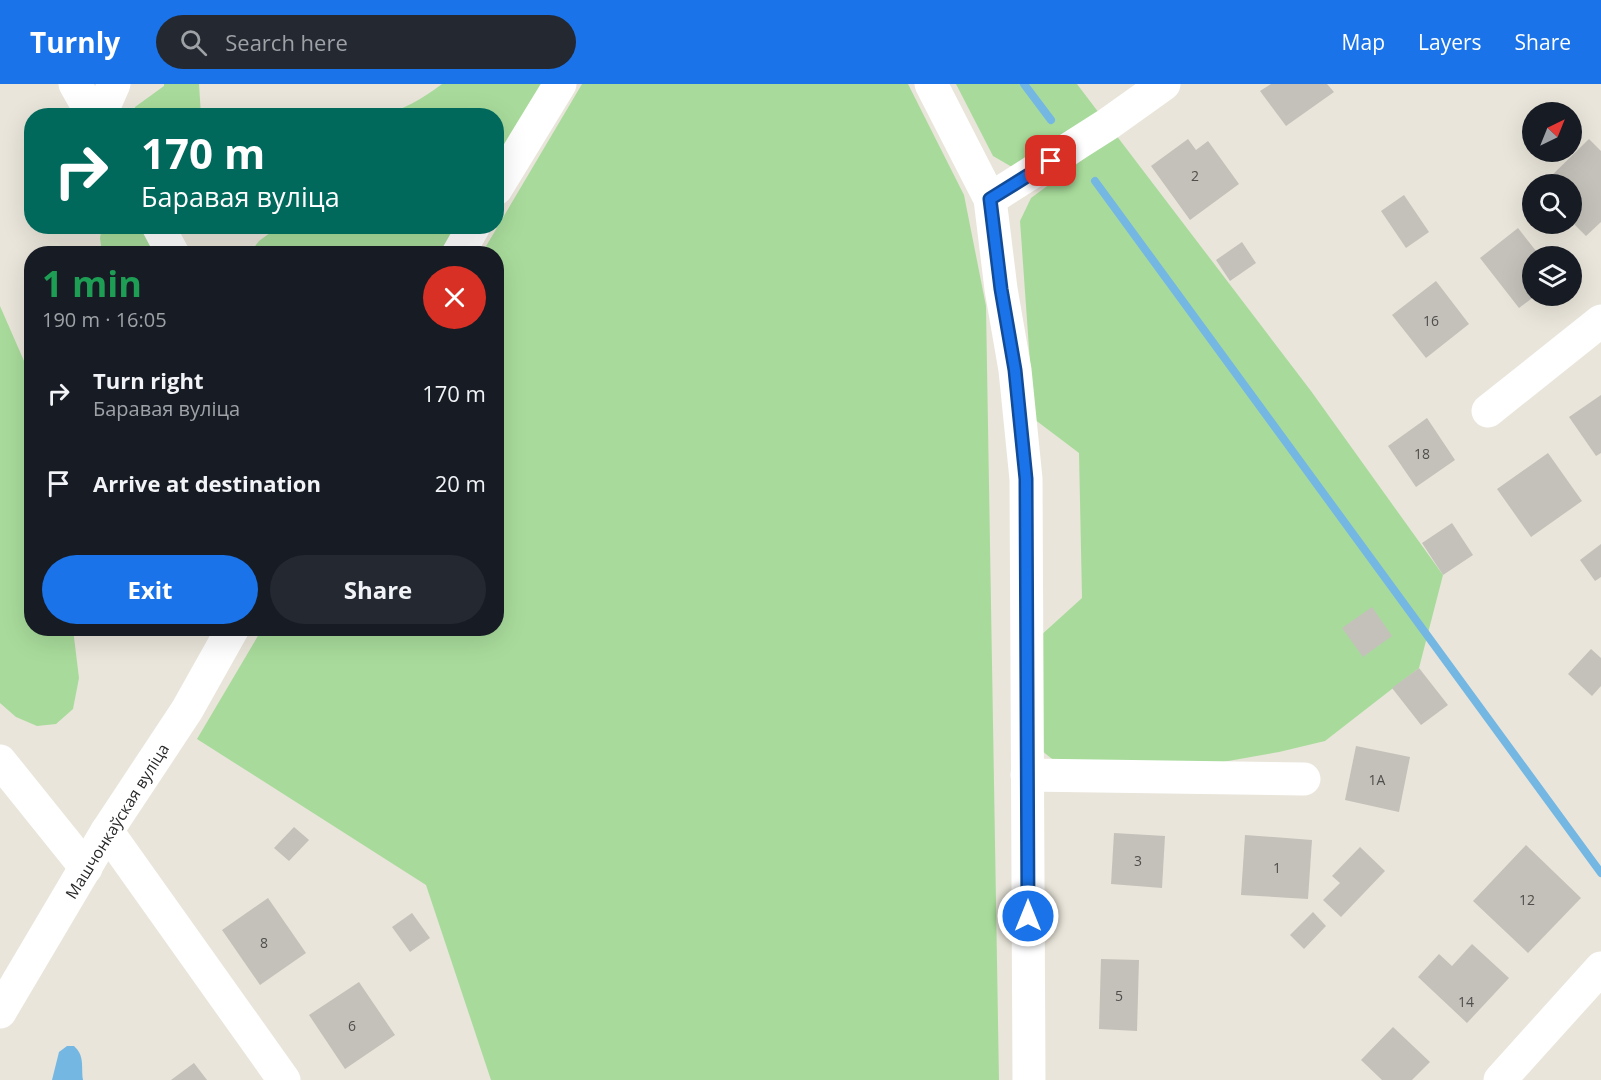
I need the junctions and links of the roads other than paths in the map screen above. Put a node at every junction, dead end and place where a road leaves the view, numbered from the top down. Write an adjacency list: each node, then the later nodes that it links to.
1 (75, 84): 6 (street)
2 (114, 84): 7 (street)
3 (560, 84): 8 (street)
4 (931, 84): 9 (street)
5 (1164, 84): 9 (street)
6 (88, 108)
7 (104, 108)
8 (504, 176)
9 (990, 199): 14 (street)
10 (1601, 321): 11 (street)
11 (1488, 411)
12 (229, 636): 16 (street, Машчонкаўская вуліца)
13 (0, 761): 17 (street)
14 (1027, 775): 15 (street); 21 (street)
15 (1304, 779)
16 (107, 831): 17 (street, Машчонкаўская вуліца); 20 (street)
17 (86, 868): 19 (street, Машчонкаўская вуліца)
18 (1601, 968): 22 (street)
19 (0, 1012)
20 (284, 1080)
21 (1029, 1080)
22 (1500, 1080)

